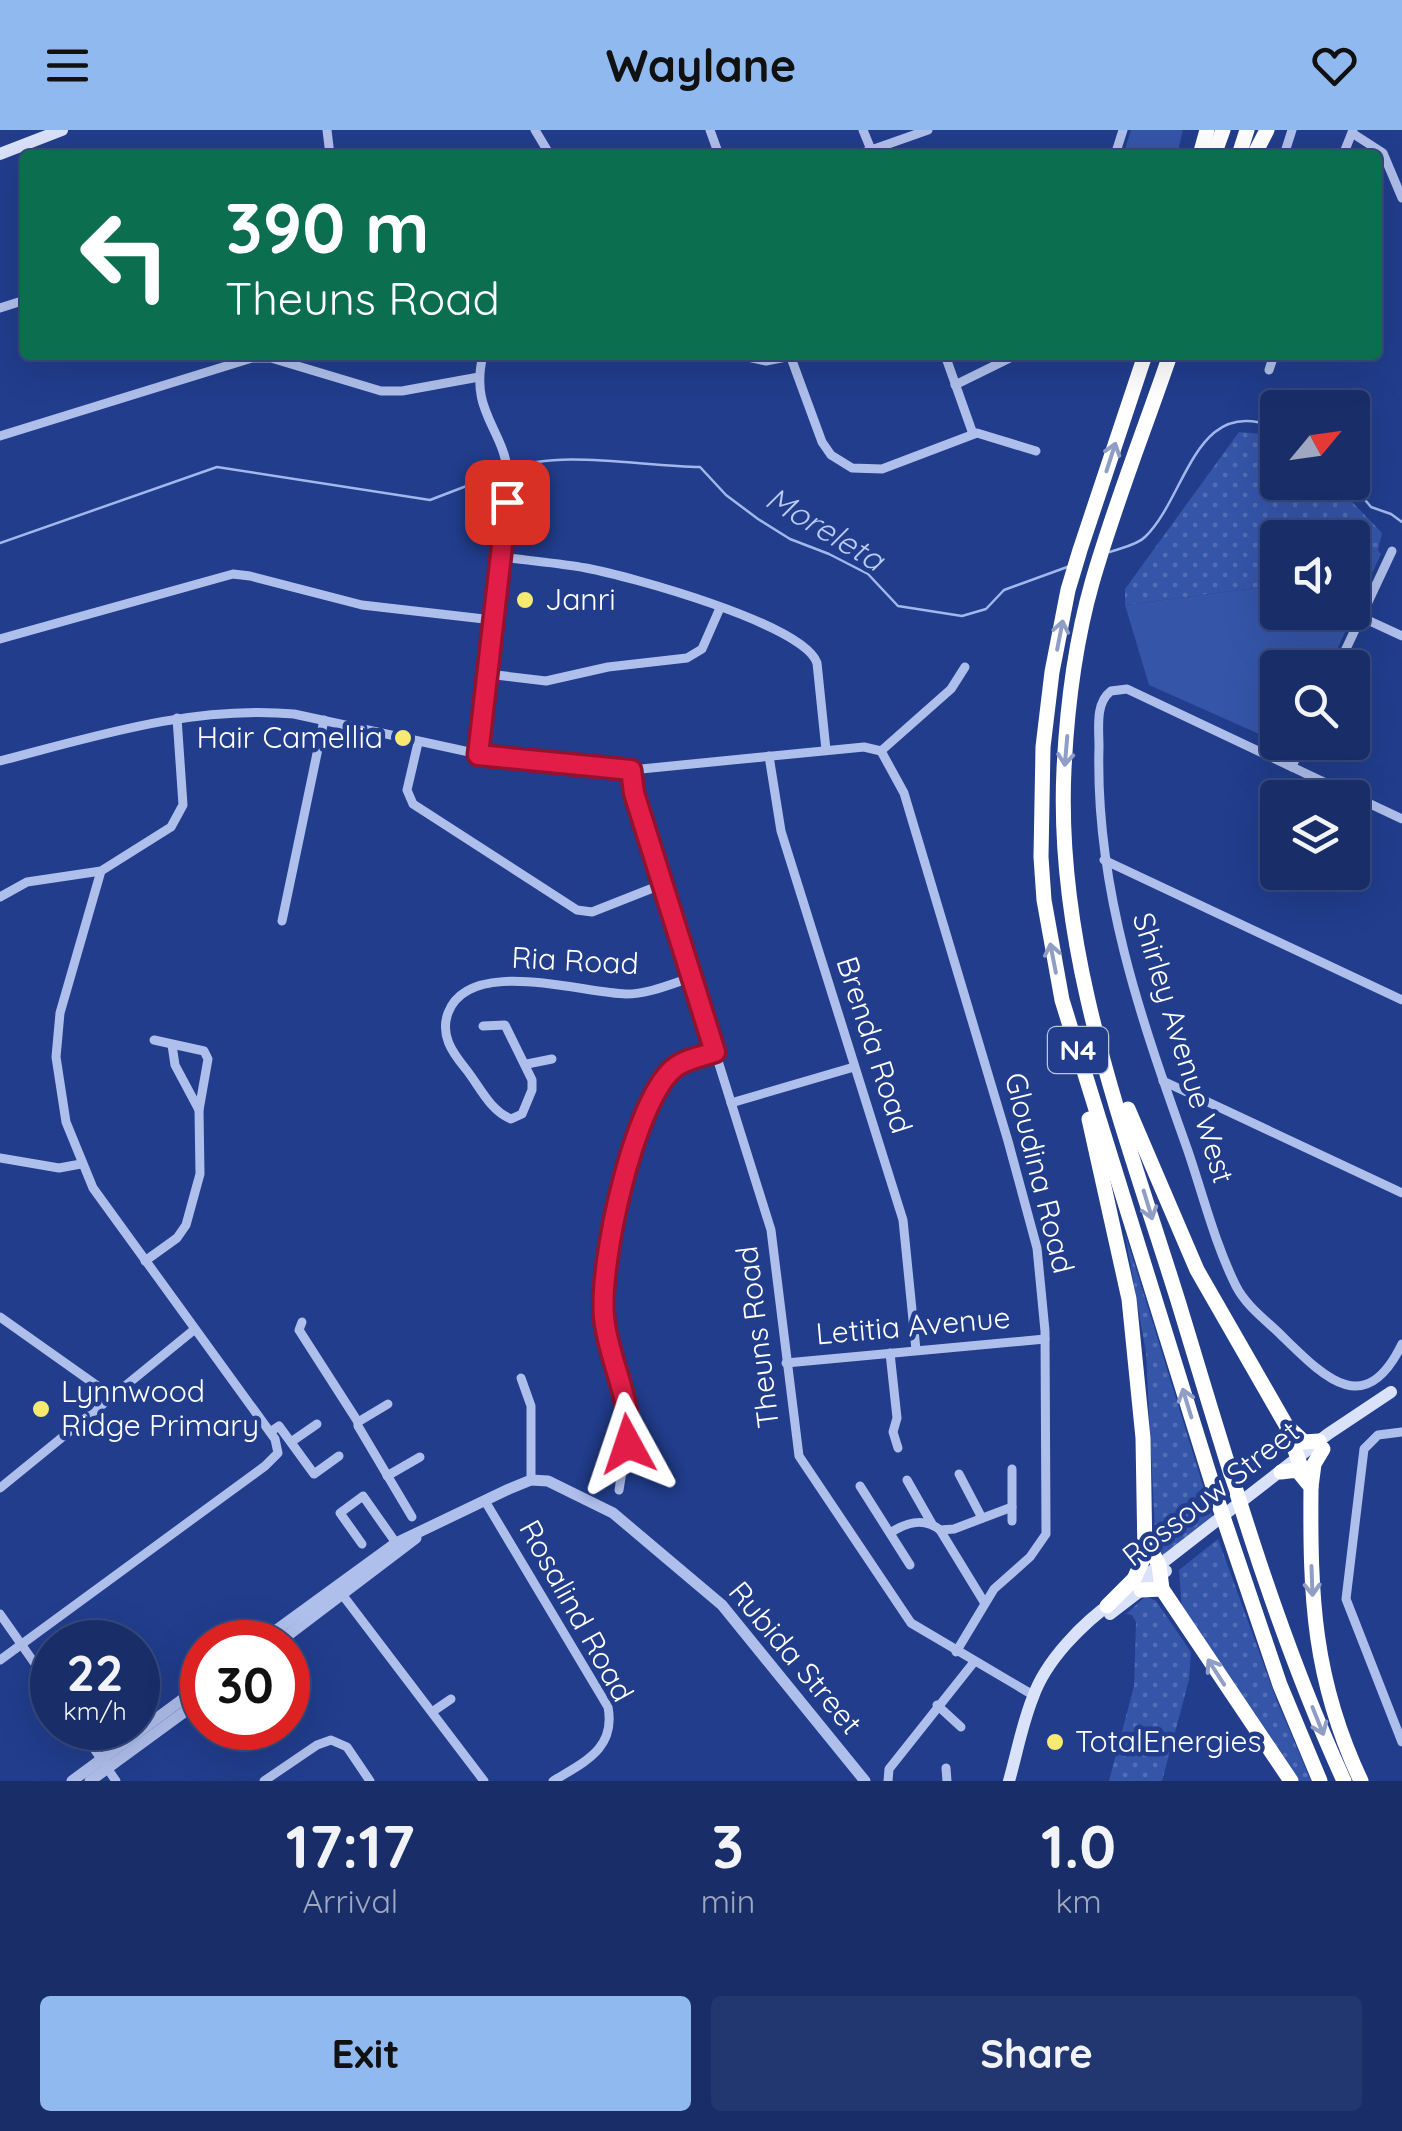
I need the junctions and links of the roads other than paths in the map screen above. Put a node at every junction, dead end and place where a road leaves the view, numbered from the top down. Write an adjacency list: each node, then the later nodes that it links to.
1 (62, 130): 9 (main road)
2 (928, 130): 6 (street)
3 (1108, 130): 4 (street)
4 (1123, 131)
5 (1353, 131): 7 (street)
6 (877, 150)
7 (1380, 150)
8 (1382, 152): 10 (street)
9 (0, 154)
10 (1402, 198)
11 (246, 360): 24 (street)
12 (277, 360): 21 (street)
13 (482, 360): 21 (street)
14 (792, 360): 23 (street)
15 (947, 360): 22 (street)
16 (1006, 360): 22 (street)
17 (1143, 360): 54 (highway, N4, one-way to 17)
18 (1168, 360): 58 (highway, N4, one-way to 58)
19 (1272, 360): 20 (street)
20 (1269, 370)
21 (479, 376): 27 (street)
22 (955, 385): 23 (street)
23 (973, 434): 25 (street)
24 (0, 436)
25 (1036, 451)
26 (1392, 552): 28 (street)
27 (502, 557): 29 (street); 30 (street)
28 (1370, 598)
29 (720, 608): 35 (street); 39 (street)
30 (493, 620): 33 (street); 35 (street)
31 (1370, 621): 32 (street)
32 (1402, 636)
33 (0, 639)
34 (965, 666): 40 (street)
35 (488, 674): 41 (street)
36 (176, 718): 37 (street); 44 (street); 49 (street)
37 (324, 720): 38 (street); 52 (street)
38 (418, 743): 41 (street); 50 (street)
39 (826, 750): 40 (street); 42 (street)
40 (881, 751): 74 (street, Gloudina Road)
41 (478, 755): 46 (street)
42 (769, 756): 46 (street); 63 (street, Brenda Road)
43 (1295, 760): 45 (street)
44 (0, 762)
45 (1292, 767): 47 (street); 48 (street, Shirley Avenue West)
46 (631, 770): 50 (street, Theuns Road)
47 (1402, 819)
48 (1104, 860): 55 (street); 64 (street, Shirley Avenue West)
49 (101, 871): 51 (street); 68 (street)
50 (664, 884): 53 (street, Theuns Road)
51 (0, 896)
52 (282, 921)
53 (692, 977): 60 (street, Theuns Road); 62 (street, Ria Road)
54 (1062, 1000): 111 (highway); 154 (highway, N4, one-way to 54)
55 (1402, 1000)
56 (482, 1026): 62 (street)
57 (154, 1040): 59 (street)
58 (1098, 1042): 85 (highway); 155 (highway, N4, one-way to 155)
59 (172, 1045): 66 (street); 66 (street)
60 (715, 1052): 65 (street, Theuns Road); 102 (street)
61 (552, 1059): 62 (street)
62 (527, 1064)
63 (854, 1067): 65 (street); 76 (street, Brenda Road)
64 (1163, 1081): 69 (street); 75 (street, Shirley Avenue West)
65 (731, 1103): 78 (street, Theuns Road)
66 (199, 1110): 70 (street)
67 (0, 1158): 68 (street)
68 (82, 1164): 70 (street)
69 (1402, 1193)
70 (145, 1261): 73 (street)
71 (0, 1317): 81 (street)
72 (302, 1322): 83 (street)
73 (195, 1330): 81 (street); 87 (street)
74 (1046, 1340): 76 (street, Letitia Avenue); 119 (street, Gloudina Road)
75 (1402, 1344)
76 (916, 1350): 77 (street, Letitia Avenue)
77 (890, 1353): 78 (street, Letitia Avenue); 90 (street)
78 (786, 1363): 126 (street, Theuns Road)
79 (521, 1378): 97 (street)
80 (1397, 1387): 89 (main road, Rossouw Street)
81 (114, 1397): 101 (street)
82 (388, 1404): 83 (street)
83 (358, 1422): 96 (street)
84 (317, 1424): 88 (street)
85 (1286, 1425): 89 (highway); 93 (highway)
86 (1402, 1432): 137 (street)
87 (272, 1436): 88 (street); 124 (street)
88 (291, 1442): 91 (street)
89 (1321, 1445): 93 (main road, Rossouw Street); 100 (highway)
90 (898, 1448)
91 (339, 1456)
92 (420, 1457): 96 (street)
93 (1294, 1467): 100 (highway); 114 (main road, Rossouw Street); 116 (main road, Rossouw Street)
94 (1012, 1469): 104 (street)
95 (959, 1474): 106 (street)
96 (387, 1476): 105 (street)
97 (531, 1480): 103 (street); 149 (street, Rubida Street)
98 (907, 1480): 108 (street)
99 (860, 1486): 110 (street)
100 (1312, 1487): 156 (highway, one-way to 156)
101 (0, 1488)
102 (619, 1490)
103 (485, 1502): 109 (street); 141 (street, Rosalind Road)
104 (1012, 1507): 106 (street); 107 (street)
105 (412, 1517)
106 (982, 1518): 108 (street)
107 (1012, 1521)
108 (936, 1527): 110 (street); 119 (street)
109 (422, 1532): 113 (street); 118 (street)
110 (890, 1533): 115 (street)
111 (1146, 1536): 116 (highway); 120 (highway)
112 (362, 1544): 113 (street)
113 (396, 1544): 118 (street)
114 (1177, 1562): 116 (highway)
115 (910, 1565)
116 (1159, 1577): 117 (highway); 120 (main road, Rossouw Street); 153 (highway, one-way to 116)
117 (1141, 1590): 125 (main road, Rossouw Street)
118 (340, 1591): 122 (street); 123 (street); 134 (street)
119 (984, 1602): 126 (street, Gloudina Road)
120 (1107, 1606): 125 (main road, Rossouw Street)
121 (0, 1614): 124 (street)
122 (295, 1620)
123 (305, 1620)
124 (22, 1644): 127 (street); 128 (street)
125 (1069, 1644): 130 (main road, Rossouw Street)
126 (956, 1652): 129 (street, Theuns Road)
127 (30, 1656)
128 (0, 1660)
129 (974, 1662): 130 (street, Theuns Road); 133 (street)
130 (1033, 1695): 152 (main road, Rossouw Street)
131 (451, 1699): 134 (street)
132 (180, 1703): 139 (street)
133 (937, 1705): 136 (street); 150 (street)
134 (432, 1712): 147 (street)
135 (180, 1714): 139 (street)
136 (962, 1727)
137 (1402, 1742)
138 (96, 1750): 139 (street)
139 (105, 1763): 142 (street); 143 (street); 144 (street)
140 (946, 1768): 151 (street)
141 (568, 1777): 148 (street, Rosalind Road)
142 (72, 1781)
143 (90, 1781)
144 (116, 1781)
145 (264, 1781): 146 (street)
146 (370, 1781)
147 (484, 1781)
148 (553, 1781)
149 (865, 1781)
150 (888, 1781)
151 (947, 1781)
152 (1009, 1781)
153 (1291, 1781)
154 (1320, 1781)
155 (1344, 1781)
156 (1360, 1781)

